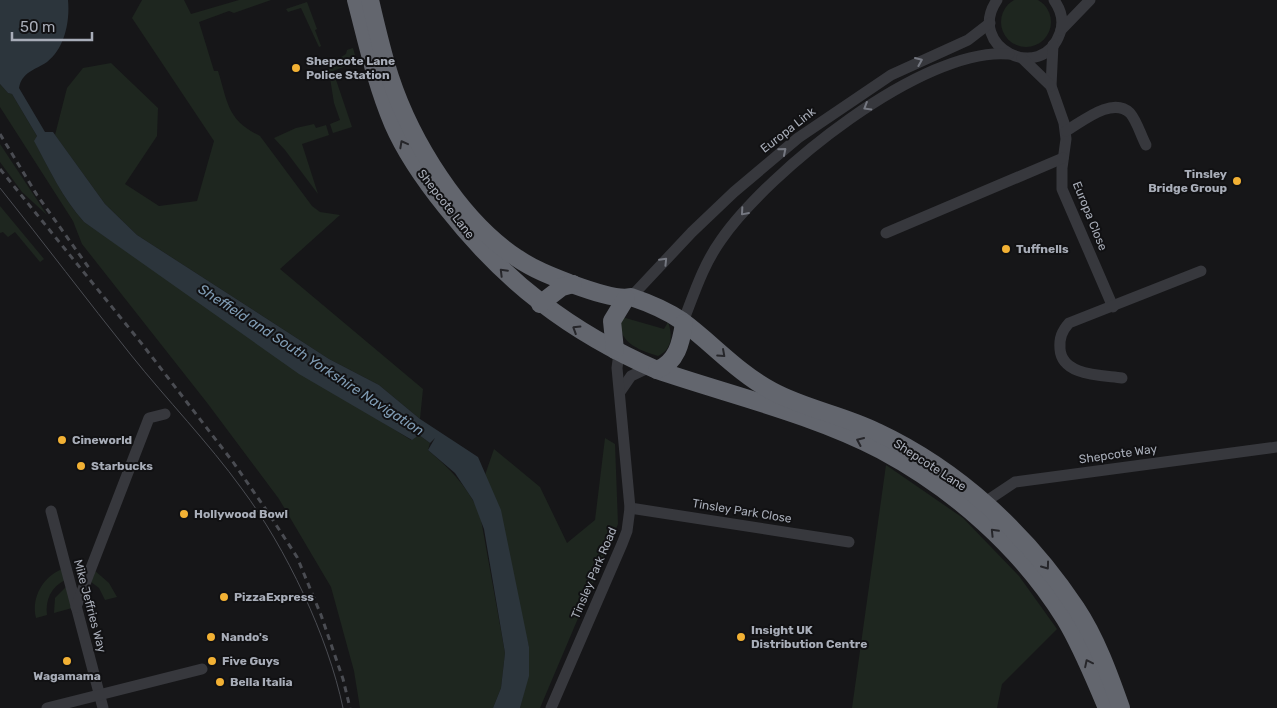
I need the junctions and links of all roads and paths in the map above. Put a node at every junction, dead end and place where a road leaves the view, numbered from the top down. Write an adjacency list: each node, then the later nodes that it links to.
1 (356, 0): 15 (highway, Shepcote Lane, one-way to 1)
2 (370, 0): 15 (highway, Shepcote Lane)
3 (1054, 0): 7 (street)
4 (1090, 0): 7 (street)
5 (996, 1): 6 (street)
6 (990, 23): 9 (street); 19 (street, Europa Link, one-way to 6)
7 (1061, 30): 8 (street)
8 (1053, 45): 10 (street); 11 (street, Europa Close)
9 (1009, 54): 10 (street); 22 (street, one-way to 22)
10 (1022, 58): 11 (street, Europa Close)
11 (1051, 86): 12 (street, Europa Close)
12 (1066, 131): 13 (street); 14 (street, Europa Close)
13 (1146, 145)
14 (1063, 158): 16 (street); 21 (street, Europa Close)
15 (470, 226): 18 (highway, Shepcote Lane); 20 (highway, Shepcote Lane, one-way to 15)
16 (886, 232)
17 (1201, 271): 21 (street)
18 (572, 284): 19 (highway, Shepcote Lane); 20 (highway)
19 (628, 297): 22 (highway, Shepcote Lane); 23 (highway)
20 (540, 304): 23 (highway, Shepcote Lane, one-way to 20)
21 (1113, 307): 25 (street)
22 (684, 323): 24 (highway); 28 (highway, Shepcote Lane, one-way to 28)
23 (617, 351): 24 (highway, Shepcote Lane); 26 (street, Tinsley Park Road)
24 (653, 369): 26 (street); 28 (highway, Shepcote Lane)
25 (1122, 378)
26 (620, 392): 32 (street, Tinsley Park Road)
27 (165, 414): 35 (street)
28 (817, 416): 30 (highway, Shepcote Lane, one-way to 28); 30 (highway, Shepcote Lane)
29 (1277, 447): 31 (street, Shepcote Way)
30 (933, 473): 31 (highway, Shepcote Lane)
31 (978, 507): 41 (highway, Shepcote Lane, one-way to 31); 42 (highway, Shepcote Lane, one-way to 42)
32 (630, 508): 34 (street, Tinsley Park Close); 40 (street, Tinsley Park Road)
33 (51, 511): 35 (street, Mike Jeffries Way)
34 (849, 542)
35 (76, 607): 37 (street, Mike Jeffries Way)
36 (202, 669): 37 (street)
37 (99, 694): 38 (street); 39 (street, Mike Jeffries Way)
38 (47, 708)
39 (103, 708)
40 (551, 708)
41 (1107, 708)
42 (1121, 708)

